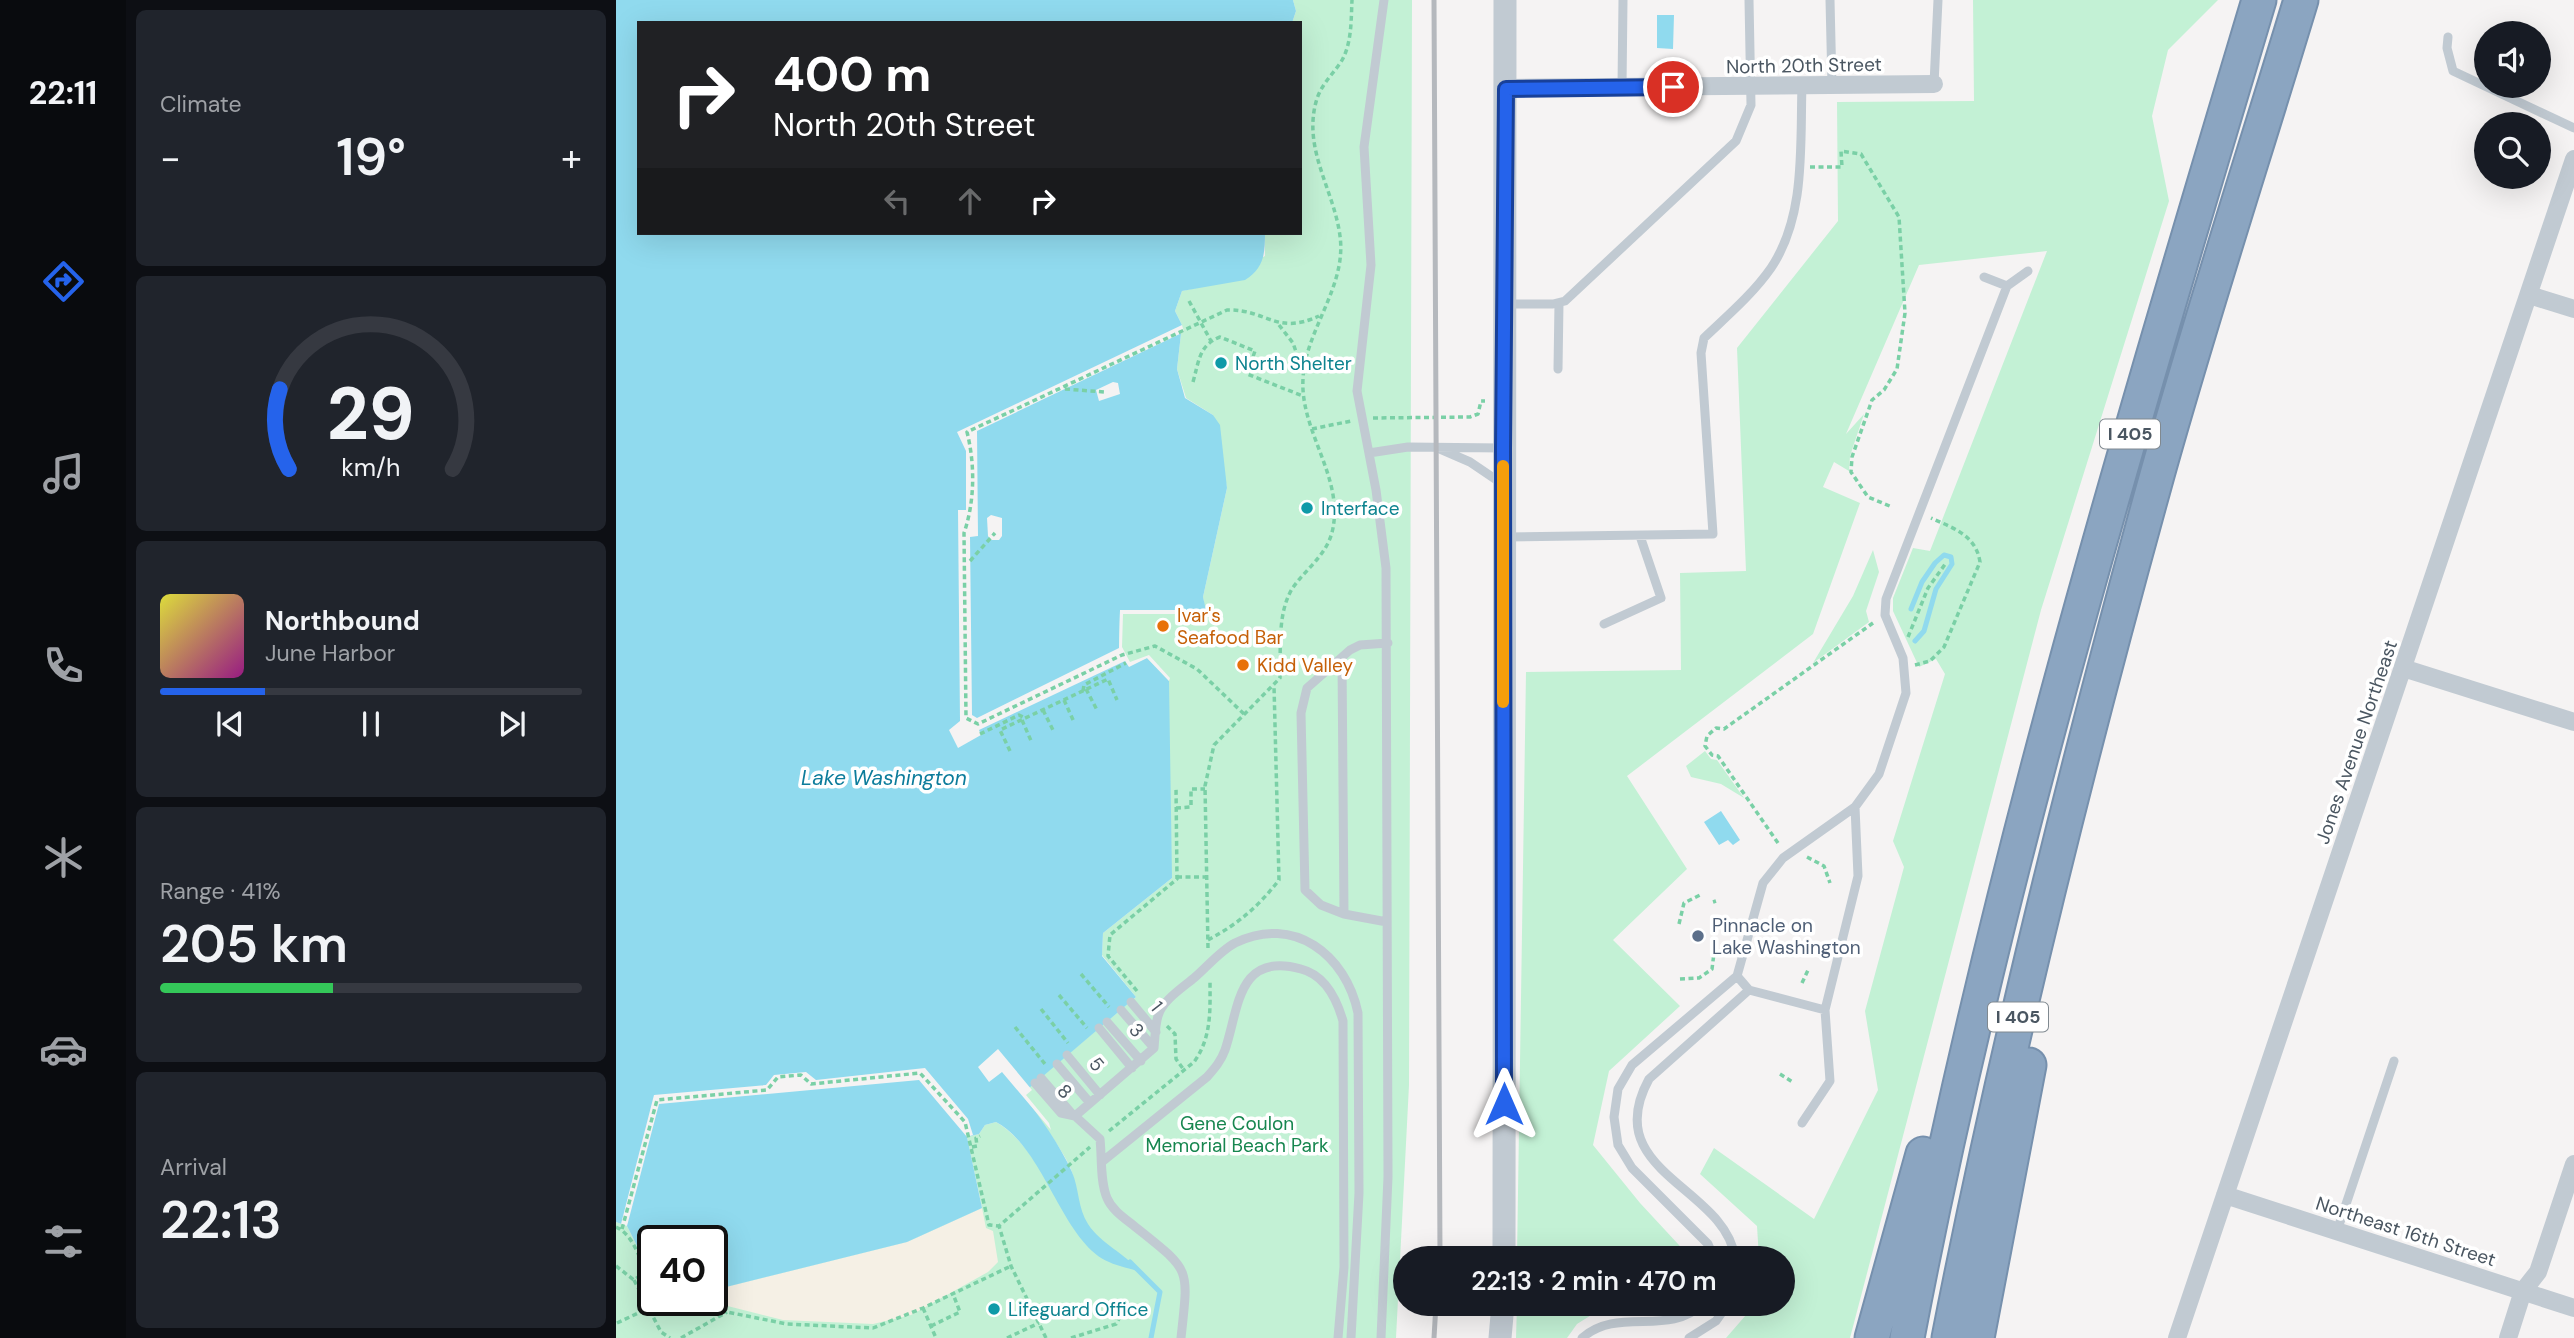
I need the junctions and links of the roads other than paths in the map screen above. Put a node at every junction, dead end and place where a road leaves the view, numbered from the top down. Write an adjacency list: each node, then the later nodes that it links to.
1 (1384, 0): 28 (lane)
2 (1505, 0): 15 (street)
3 (1623, 0): 14 (lane)
4 (1749, 0): 13 (lane)
5 (1830, 0): 12 (lane)
6 (1938, 0): 10 (lane)
7 (2259, 0): 39 (highway, I 405)
8 (2301, 0): 36 (highway, I 405)
9 (2448, 37): 16 (lane)
10 (1934, 84): 12 (street, North 20th Street)
11 (1802, 85): 12 (street, North 20th Street); 13 (street, North 20th Street); 30 (lane)
12 (1832, 85)
13 (1749, 86): 14 (street, North 20th Street); 22 (lane)
14 (1622, 88): 15 (street, North 20th Street)
15 (1506, 89): 23 (street)
16 (2574, 128)
17 (2574, 159): 21 (street, Jones Avenue Northeast)
18 (2028, 271): 20 (lane)
19 (1984, 277): 20 (lane)
20 (2007, 286): 38 (lane)
21 (2529, 295): 24 (street); 35 (street, Jones Avenue Northeast)
22 (1559, 303): 23 (lane); 25 (lane)
23 (1504, 304): 27 (street)
24 (2574, 309)
25 (1558, 369)
26 (1435, 447): 27 (lane); 28 (lane); 29 (lane)
27 (1503, 448): 29 (street)
28 (1369, 453): 33 (lane)
29 (1503, 484): 31 (street)
30 (1640, 536): 31 (lane); 32 (lane)
31 (1503, 537): 63 (street)
32 (1604, 624)
33 (1388, 643): 34 (lane); 41 (lane)
34 (1342, 657): 40 (lane); 40 (lane)
35 (2403, 668): 37 (street); 61 (street, Jones Avenue Northeast)
36 (2098, 699): 80 (highway, I 405); 81 (highway)
37 (2574, 723)
38 (1855, 807): 42 (lane); 45 (lane)
39 (2011, 871): 78 (highway); 79 (highway, I 405)
40 (1344, 914): 41 (lane)
41 (1387, 922): 74 (lane)
42 (1737, 976): 43 (lane); 64 (lane)
43 (1749, 990): 45 (lane); 65 (lane)
44 (1131, 1002): 47 (lane, 1)
45 (1825, 1010): 58 (lane)
46 (1118, 1012): 48 (lane)
47 (1156, 1032): 48 (lane); 73 (lane)
48 (1154, 1048): 50 (lane)
49 (1070, 1053): 55 (lane, 5)
50 (1141, 1061): 53 (lane); 53 (lane, 3)
51 (2394, 1061): 62 (lane)
52 (1054, 1067): 56 (lane)
53 (1132, 1068): 55 (lane)
54 (1038, 1080): 57 (lane)
55 (1100, 1096): 56 (lane)
56 (1090, 1103): 57 (lane)
57 (1074, 1116): 59 (lane)
58 (1802, 1123)
59 (1102, 1161): 71 (lane); 72 (lane)
60 (2574, 1164): 66 (street)
61 (2225, 1195): 62 (street, Northeast 16th Street); 82 (street, Jones Avenue Northeast)
62 (2337, 1231): 66 (street, Northeast 16th Street)
63 (1504, 1246)
64 (1709, 1246)
65 (1731, 1246)
66 (2524, 1291): 67 (street, Northeast 16th Street); 83 (street)
67 (2574, 1308)
68 (1502, 1316): 75 (street)
69 (1687, 1316): 76 (lane)
70 (1720, 1316): 77 (lane)
71 (1181, 1338)
72 (1338, 1338)
73 (1350, 1338)
74 (1381, 1338)
75 (1500, 1338)
76 (1582, 1338)
77 (1689, 1338)
78 (1872, 1338)
79 (1907, 1338)
80 (1949, 1338)
81 (1977, 1338)
82 (2177, 1338)
83 (2508, 1338)

